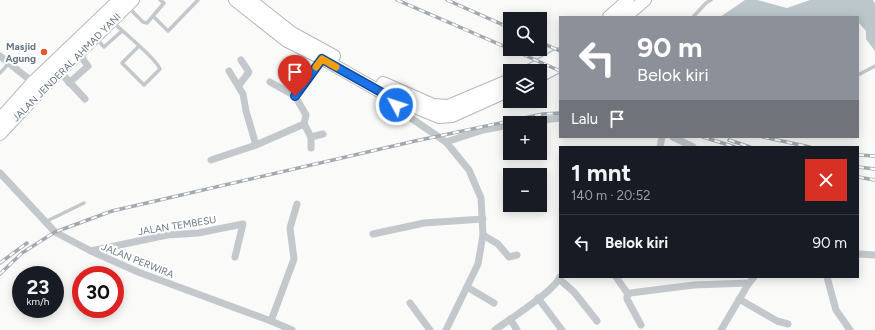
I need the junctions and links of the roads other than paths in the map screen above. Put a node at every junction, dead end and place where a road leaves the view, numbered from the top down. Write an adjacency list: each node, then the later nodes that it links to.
1 (160, 0): 9 (lane)
2 (198, 0): 10 (lane)
3 (235, 0): 21 (highway)
4 (250, 0): 37 (highway)
5 (628, 0): 11 (highway)
6 (645, 0): 12 (highway)
7 (711, 0): 13 (lane)
8 (126, 2): 10 (lane); 14 (highway, JALAN JENDERAL AHMAD YANI)
9 (165, 2): 10 (lane)
10 (153, 16)
11 (610, 16)
12 (627, 16)
13 (694, 16)
14 (108, 17): 15 (lane); 16 (highway, JALAN JENDERAL AHMAD YANI); 35 (highway, JALAN JENDERAL AHMAD YANI)
15 (122, 31): 16 (lane); 17 (lane)
16 (96, 37): 18 (highway, JALAN JENDERAL AHMAD YANI)
17 (139, 46): 17 (lane)
18 (79, 54): 28 (highway, JALAN JENDERAL AHMAD YANI); 33 (street)
19 (559, 55): 24 (highway)
20 (0, 56): 23 (street)
21 (322, 59): 37 (highway); 39 (street)
22 (241, 60): 36 (street)
23 (9, 63): 30 (lane); 35 (street)
24 (542, 64)
25 (559, 66): 29 (highway)
26 (875, 66): 31 (lane)
27 (229, 71): 36 (street)
28 (60, 72): 33 (street); 35 (highway, JALAN JENDERAL AHMAD YANI)
29 (547, 72)
30 (0, 74)
31 (859, 75)
32 (270, 82): 39 (street)
33 (70, 83): 40 (street)
34 (503, 83): 37 (highway)
35 (38, 86): 42 (highway, JALAN JENDERAL AHMAD YANI); 46 (highway, JALAN JENDERAL AHMAD YANI)
36 (239, 86): 51 (street)
37 (390, 92): 38 (highway); 50 (street)
38 (503, 93)
39 (295, 96): 44 (street)
40 (85, 99)
41 (559, 118): 43 (street)
42 (0, 119)
43 (547, 120)
44 (304, 124): 48 (street); 51 (street)
45 (503, 126): 50 (street)
46 (0, 134)
47 (323, 134): 48 (street)
48 (311, 137): 53 (street)
49 (675, 138): 52 (street)
50 (446, 142): 58 (street)
51 (256, 145): 54 (street)
52 (691, 146)
53 (311, 148)
54 (210, 160)
55 (0, 173): 59 (street, JALAN PERWIRA)
56 (84, 203): 59 (lane)
57 (298, 204): 79 (street)
58 (483, 219): 60 (street); 61 (street)
59 (45, 222): 62 (street, JALAN PERWIRA)
60 (373, 234)
61 (483, 235): 64 (street); 72 (street)
62 (91, 251): 66 (street, JALAN TEMBESU); 79 (street, JALAN PERWIRA)
63 (859, 254): 65 (street)
64 (517, 255)
65 (875, 255)
66 (235, 257)
67 (560, 278): 74 (street); 80 (street)
68 (617, 278): 73 (street)
69 (753, 278): 71 (street)
70 (827, 278): 90 (street)
71 (749, 283): 73 (street); 75 (street)
72 (467, 287): 77 (street); 85 (street)
73 (628, 294): 82 (street)
74 (538, 298): 78 (street); 88 (street)
75 (739, 299): 81 (street); 89 (street)
76 (410, 303): 84 (street)
77 (494, 303)
78 (510, 319): 86 (street); 87 (street)
79 (271, 321): 83 (street, JALAN PERWIRA)
80 (597, 321)
81 (788, 324)
82 (641, 325)
83 (292, 330)
84 (430, 330)
85 (446, 330)
86 (495, 330)
87 (517, 330)
88 (562, 330)
89 (721, 330)
90 (850, 330)

